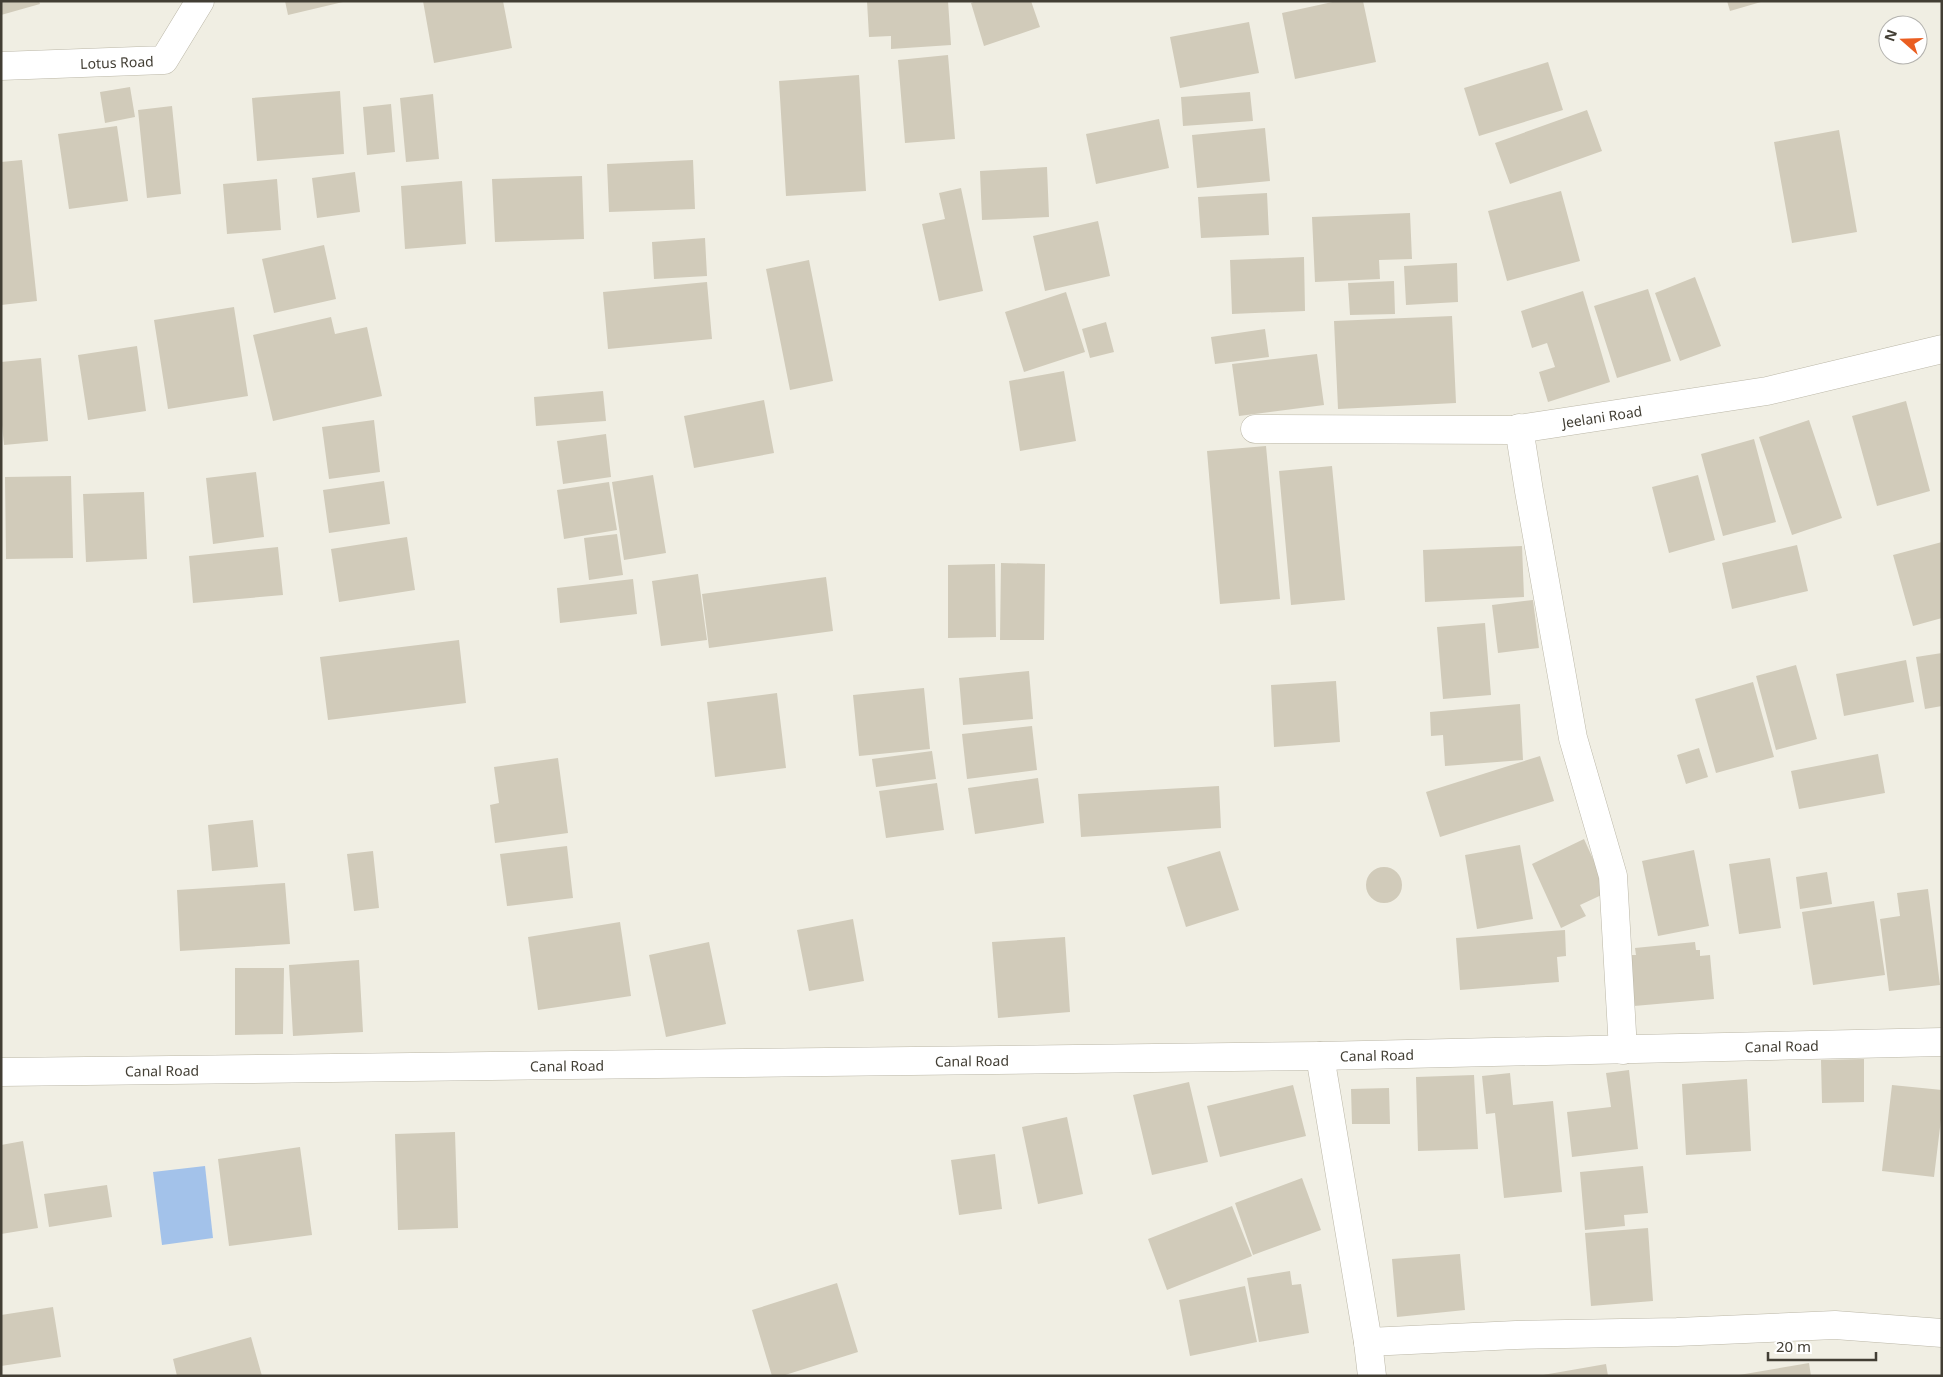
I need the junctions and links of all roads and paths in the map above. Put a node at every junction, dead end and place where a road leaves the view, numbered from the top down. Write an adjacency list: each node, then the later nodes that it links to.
1 (200, 1): 2 (street, Lotus Road)
2 (1, 66)
3 (1942, 349): 4 (street, Jeelani Road)
4 (1520, 428): 5 (street, Jeelani Road); 7 (street)
5 (1255, 429)
6 (1942, 1042): 7 (street, Canal Road)
7 (1623, 1050): 8 (street, Canal Road)
8 (1320, 1056): 9 (street, Canal Road); 11 (street)
9 (1, 1072)
10 (1942, 1333): 11 (street)
11 (1368, 1342): 12 (street)
12 (1372, 1376)

